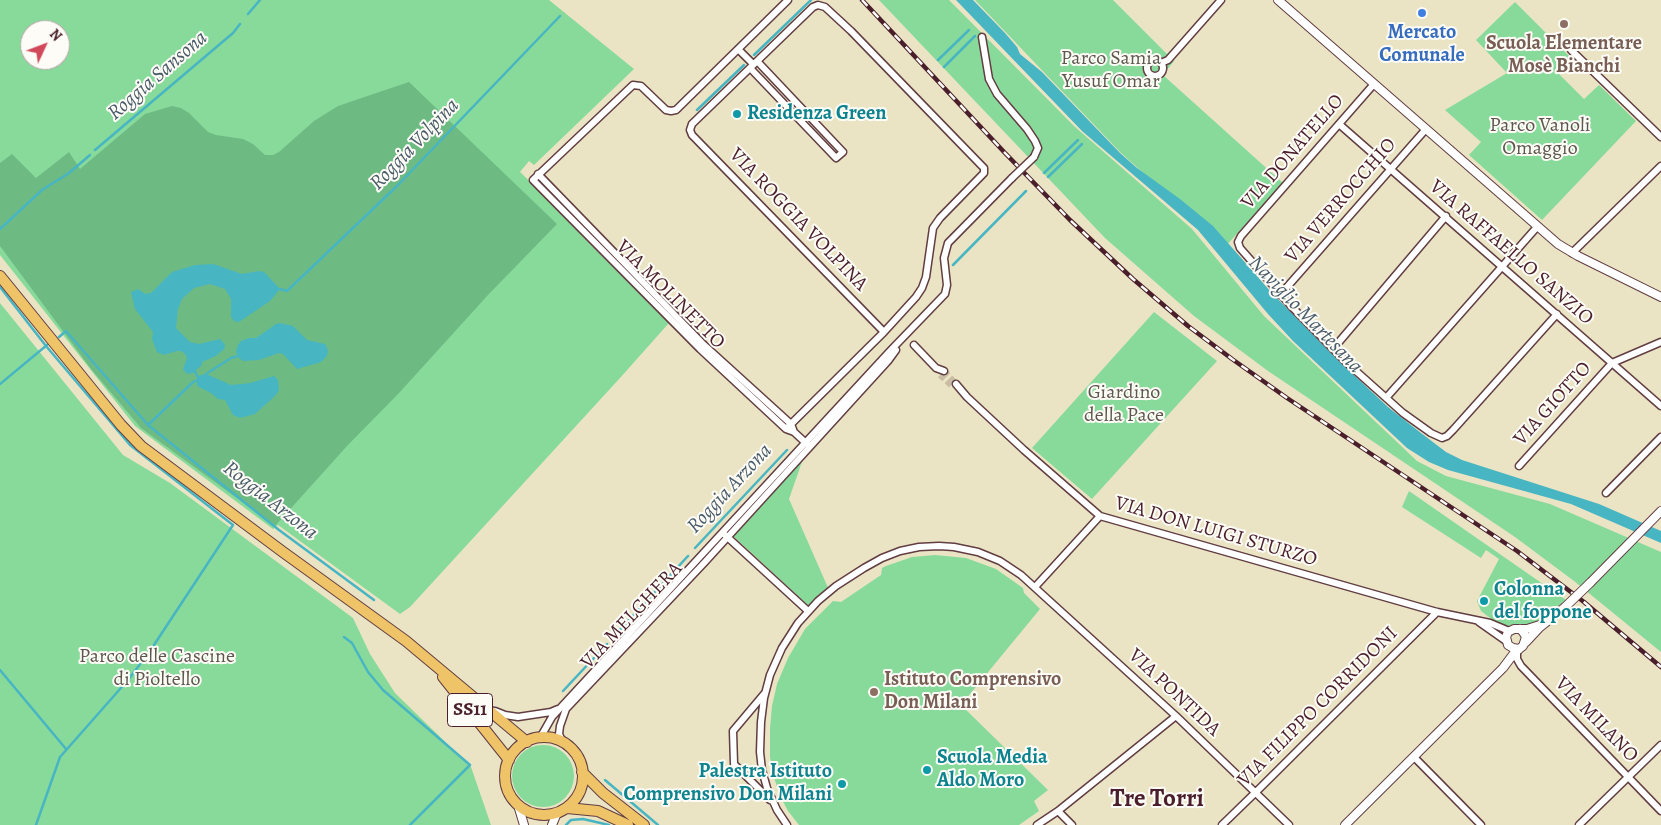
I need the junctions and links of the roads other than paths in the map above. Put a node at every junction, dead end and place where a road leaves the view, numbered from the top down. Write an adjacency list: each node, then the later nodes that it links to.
1 (788, 0): 6 (street)
2 (1221, 0): 8 (street)
3 (1278, 0): 10 (street)
4 (817, 2): 9 (street); 27 (street)
5 (982, 36): 38 (street, VIA MELGHERA, bridge)
6 (738, 49): 9 (street); 16 (street, VIA MOLINETTO)
7 (1571, 50): 13 (street)
8 (1161, 63)
9 (753, 64): 9 (street); 27 (street, VIA ROGGIA VOLPINA)
10 (1374, 84): 11 (street, VIA DONATELLO); 12 (street)
11 (1340, 124): 15 (street, VIA RAFFAELLO SANZIO); 23 (street, VIA DONATELLO)
12 (1426, 129): 15 (street, VIA VERROCCHIO); 18 (street)
13 (1661, 138)
14 (1661, 166): 19 (street)
15 (1391, 169): 17 (street, VIA RAFFAELLO SANZIO); 23 (street, VIA VERROCCHIO)
16 (538, 174): 36 (street, VIA MOLINETTO); 36 (street, VIA MOLINETTO)
17 (1446, 216): 20 (street, VIA RAFFAELLO SANZIO); 30 (street)
18 (1538, 227): 19 (street); 20 (street)
19 (1572, 253): 24 (street)
20 (1503, 266): 25 (street, VIA RAFFAELLO SANZIO); 34 (street)
21 (0, 267): 26 (main road, SS11)
22 (0, 276): 26 (main road, SS11)
23 (1280, 295): 30 (street)
24 (1661, 297)
25 (1557, 314): 31 (street, VIA RAFFAELLO SANZIO); 34 (street)
26 (43, 328): 54 (main road, SS11)
27 (884, 332): 36 (street)
28 (1661, 342): 31 (street)
29 (914, 345): 32 (street)
30 (1333, 349): 34 (street)
31 (1612, 363): 35 (street, VIA RAFFAELLO SANZIO); 39 (street, VIA GIOTTO)
32 (942, 373)
33 (954, 386): 42 (street, VIA DON LUIGI STURZO)
34 (1386, 398)
35 (1661, 406)
36 (788, 427): 38 (street, VIA MOLINETTO)
37 (1661, 437): 40 (street)
38 (807, 445): 43 (street, VIA MELGHERA)
39 (1519, 466)
40 (1606, 493)
41 (1661, 511): 48 (street, bridge)
42 (1100, 516): 44 (street); 46 (street, VIA DON LUIGI STURZO)
43 (725, 535): 45 (street); 57 (street, VIA MELGHERA); 62 (street, VIA MELGHERA)
44 (1035, 587): 45 (street, VIA PONTIDA); 59 (street, VIA PONTIDA)
45 (808, 611): 56 (street, VIA PONTIDA)
46 (1437, 612): 47 (street, VIA DON LUIGI STURZO); 68 (street, VIA FILIPPO CORRIDONI)
47 (1474, 619): 50 (street, VIA DON LUIGI STURZO); 51 (street)
48 (1543, 624): 49 (street); 52 (street)
49 (1520, 629): 50 (street); 52 (street)
50 (1510, 631): 51 (street)
51 (1506, 642): 53 (street); 55 (street)
52 (1526, 642): 53 (street)
53 (1519, 648): 55 (street); 67 (street, VIA MILANO)
54 (430, 660): 58 (main road, SS11); 65 (main road, SS11)
55 (1506, 664): 64 (street)
56 (765, 692): 70 (street); 70 (street)
57 (563, 706): 58 (street, VIA MELGHERA); 60 (street, VIA MELGHERA)
58 (487, 708): 61 (main road, SS11)
59 (1176, 716): 68 (street, VIA PONTIDA); 72 (street)
60 (540, 738): 61 (main road); 62 (main road)
61 (526, 742): 65 (main road)
62 (563, 743): 66 (main road)
63 (1661, 745): 67 (street)
64 (1414, 757): 75 (street); 85 (street)
65 (509, 760): 69 (main road)
66 (582, 772): 71 (main road); 79 (main road)
67 (1629, 776): 73 (street, VIA MILANO); 86 (street)
68 (1256, 792): 83 (street, VIA FILIPPO CORRIDONI); 84 (street, VIA PONTIDA)
69 (518, 805): 74 (main road); 76 (street)
70 (774, 805): 80 (street)
71 (567, 808): 74 (main road); 78 (main road)
72 (1058, 811): 81 (street); 82 (street)
73 (1661, 811)
74 (557, 813): 77 (street)
75 (1347, 824)
76 (524, 825)
77 (552, 825)
78 (628, 825)
79 (644, 825)
80 (787, 825)
81 (1037, 825)
82 (1072, 825)
83 (1222, 825)
84 (1289, 825)
85 (1481, 825)
86 (1579, 825)

